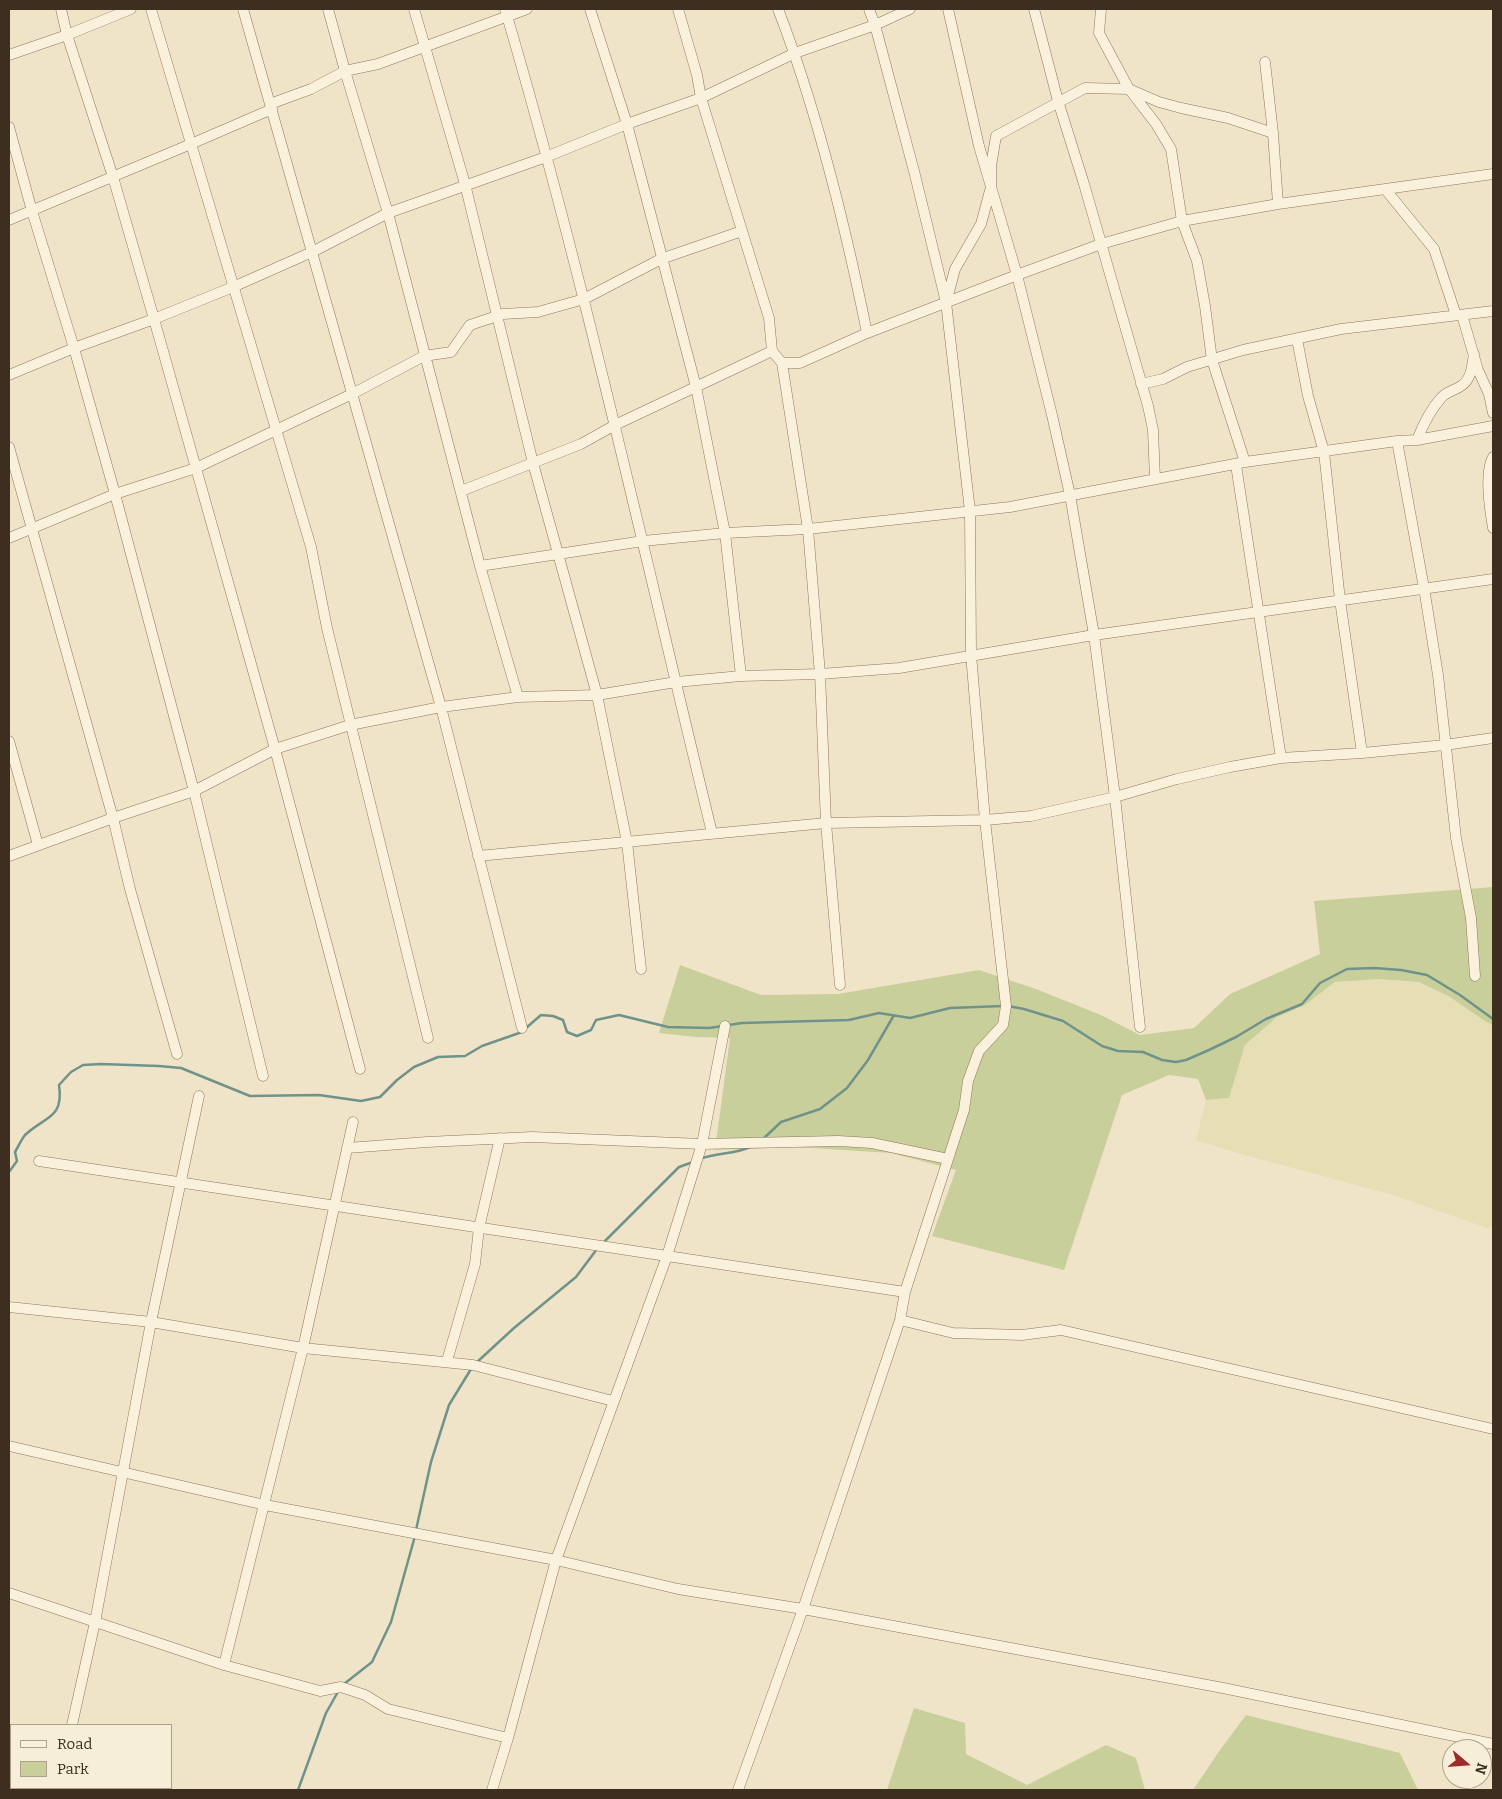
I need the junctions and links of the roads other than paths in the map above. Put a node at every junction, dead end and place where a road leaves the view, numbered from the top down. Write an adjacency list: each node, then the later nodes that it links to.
1 (61, 9): 18 (street)
2 (131, 9): 18 (street)
3 (151, 9): 31 (street)
4 (243, 9): 27 (street)
5 (328, 9): 23 (street)
6 (414, 9): 19 (street)
7 (526, 9): 16 (street)
8 (590, 9): 28 (street)
9 (678, 9): 25 (street)
10 (778, 9): 20 (street)
11 (869, 9): 17 (street)
12 (910, 9): 17 (street)
13 (948, 9): 36 (street)
14 (1034, 9): 26 (street)
15 (1101, 9): 24 (street)
16 (506, 12): 19 (street); 32 (street)
17 (875, 25): 20 (street); 50 (street)
18 (67, 35): 21 (street); 34 (street)
19 (426, 47): 23 (street); 35 (street)
20 (795, 53): 25 (street); 55 (street)
21 (9, 55)
22 (1265, 62): 30 (street)
23 (345, 71): 27 (street); 40 (street)
24 (1129, 89): 26 (street); 30 (street); 42 (street)
25 (701, 98): 28 (street); 43 (street)
26 (1058, 101): 36 (street); 44 (street)
27 (271, 106): 31 (street); 45 (street)
28 (627, 124): 32 (street); 46 (street)
29 (9, 127): 39 (street)
30 (1273, 133): 38 (street)
31 (191, 144): 34 (street); 48 (street)
32 (546, 157): 35 (street); 49 (street)
33 (1493, 174): 37 (street)
34 (114, 177): 39 (street); 54 (street)
35 (465, 184): 40 (street); 53 (street)
36 (991, 188): 47 (street); 50 (street)
37 (1385, 189): 38 (street); 52 (street)
38 (1278, 204): 42 (street)
39 (32, 211): 41 (street); 57 (street)
40 (388, 213): 45 (street); 60 (street)
41 (9, 220)
42 (1182, 221): 44 (street); 61 (street)
43 (742, 231): 46 (street); 58 (street)
44 (1101, 244): 47 (street); 64 (street)
45 (312, 252): 48 (street); 66 (street)
46 (661, 259): 49 (street); 65 (street)
47 (1017, 275): 50 (street); 82 (street)
48 (233, 288): 54 (street); 70 (street)
49 (584, 299): 53 (street); 68 (street)
50 (946, 302): 55 (street); 83 (street)
51 (1493, 311): 52 (street)
52 (1459, 315): 56 (street); 59 (street)
53 (497, 316): 60 (street); 76 (street)
54 (154, 319): 57 (street); 78 (street)
55 (868, 334): 62 (street)
56 (1297, 339): 61 (street); 74 (street)
57 (74, 348): 63 (street); 81 (street)
58 (772, 351): 62 (street); 65 (street)
59 (1474, 354): 67 (street); 71 (street)
60 (424, 356): 66 (street); 80 (street)
61 (1212, 360): 64 (street); 77 (street)
62 (782, 363): 86 (street)
63 (9, 375)
64 (1141, 384): 79 (street)
65 (696, 387): 68 (street); 87 (street)
66 (352, 394): 70 (street); 103 (street)
67 (1493, 413)
68 (615, 425): 76 (street); 89 (street)
69 (1493, 426): 71 (street)
70 (275, 430): 78 (street); 104 (street)
71 (1417, 440): 72 (street)
72 (1397, 441): 74 (street); 93 (street)
73 (9, 447): 84 (street)
74 (1324, 452): 77 (street); 94 (street)
75 (1493, 457): 85 (street)
76 (533, 463): 80 (street); 90 (street)
77 (1241, 463): 79 (street); 95 (street)
78 (196, 468): 81 (street); 108 (street)
79 (1155, 479): 82 (street)
80 (461, 491): 91 (street)
81 (115, 494): 84 (street); 111 (street)
82 (1070, 495): 83 (street); 96 (street)
83 (970, 511): 86 (street); 97 (street)
84 (32, 528): 88 (street); 113 (street)
85 (1493, 528)
86 (808, 529): 87 (street); 98 (street)
87 (725, 533): 89 (street); 99 (street)
88 (9, 538)
89 (643, 541): 90 (street); 100 (street)
90 (559, 554): 91 (street); 101 (street)
91 (480, 566): 102 (street)
92 (1493, 579): 93 (street)
93 (1424, 588): 94 (street); 107 (street)
94 (1340, 600): 95 (street); 109 (street)
95 (1258, 612): 96 (street); 110 (street)
96 (1094, 635): 97 (street); 112 (street)
97 (971, 654): 98 (street); 114 (street)
98 (820, 674): 99 (street); 115 (street)
99 (741, 676): 100 (street)
100 (676, 682): 101 (street); 116 (street)
101 (598, 695): 102 (street); 117 (street)
102 (518, 697): 103 (street)
103 (442, 707): 104 (street); 120 (street)
104 (350, 725): 108 (street); 127 (street)
105 (1493, 738): 107 (street)
106 (9, 742): 118 (street)
107 (1445, 745): 109 (street); 122 (street)
108 (275, 749): 111 (street); 129 (street)
109 (1362, 753): 110 (street)
110 (1282, 758): 112 (street)
111 (194, 791): 113 (street); 130 (street)
112 (1115, 798): 114 (street); 125 (street)
113 (113, 818): 118 (street); 128 (street)
114 (984, 820): 115 (street); 136 (street)
115 (826, 823): 116 (street); 123 (street)
116 (712, 833): 117 (street)
117 (627, 842): 120 (street); 121 (street)
118 (38, 844): 119 (street)
119 (9, 856)
120 (478, 856): 126 (street)
121 (641, 969)
122 (1475, 976)
123 (840, 984)
124 (725, 1026): 134 (street)
125 (1140, 1027)
126 (522, 1028)
127 (428, 1038)
128 (177, 1054)
129 (360, 1069)
130 (263, 1076)
131 (200, 1096): 138 (street)
132 (353, 1122): 135 (street)
133 (500, 1138): 134 (street); 135 (street); 140 (street)
134 (702, 1144): 136 (street); 141 (street)
135 (347, 1148): 139 (street)
136 (948, 1159): 142 (street)
137 (39, 1161): 138 (street)
138 (180, 1182): 139 (street); 145 (street)
139 (334, 1206): 140 (street); 146 (street)
140 (479, 1228): 141 (street); 147 (street)
141 (667, 1256): 142 (street); 148 (street)
142 (905, 1292): 144 (street)
143 (9, 1310): 145 (street)
144 (900, 1320): 149 (street); 155 (street)
145 (151, 1322): 146 (street); 151 (street)
146 (303, 1348): 147 (street); 152 (street)
147 (447, 1361): 148 (street)
148 (613, 1401): 153 (street)
149 (1493, 1429)
150 (9, 1446): 151 (street)
151 (123, 1472): 152 (street); 156 (street)
152 (265, 1505): 153 (street); 157 (street)
153 (556, 1560): 155 (street); 159 (street)
154 (9, 1593): 156 (street)
155 (802, 1609): 160 (street); 162 (street)
156 (95, 1622): 157 (street); 158 (street)
157 (224, 1665): 159 (street)
158 (72, 1724)
159 (508, 1738): 161 (street)
160 (1493, 1744)
161 (492, 1790)
162 (738, 1790)

